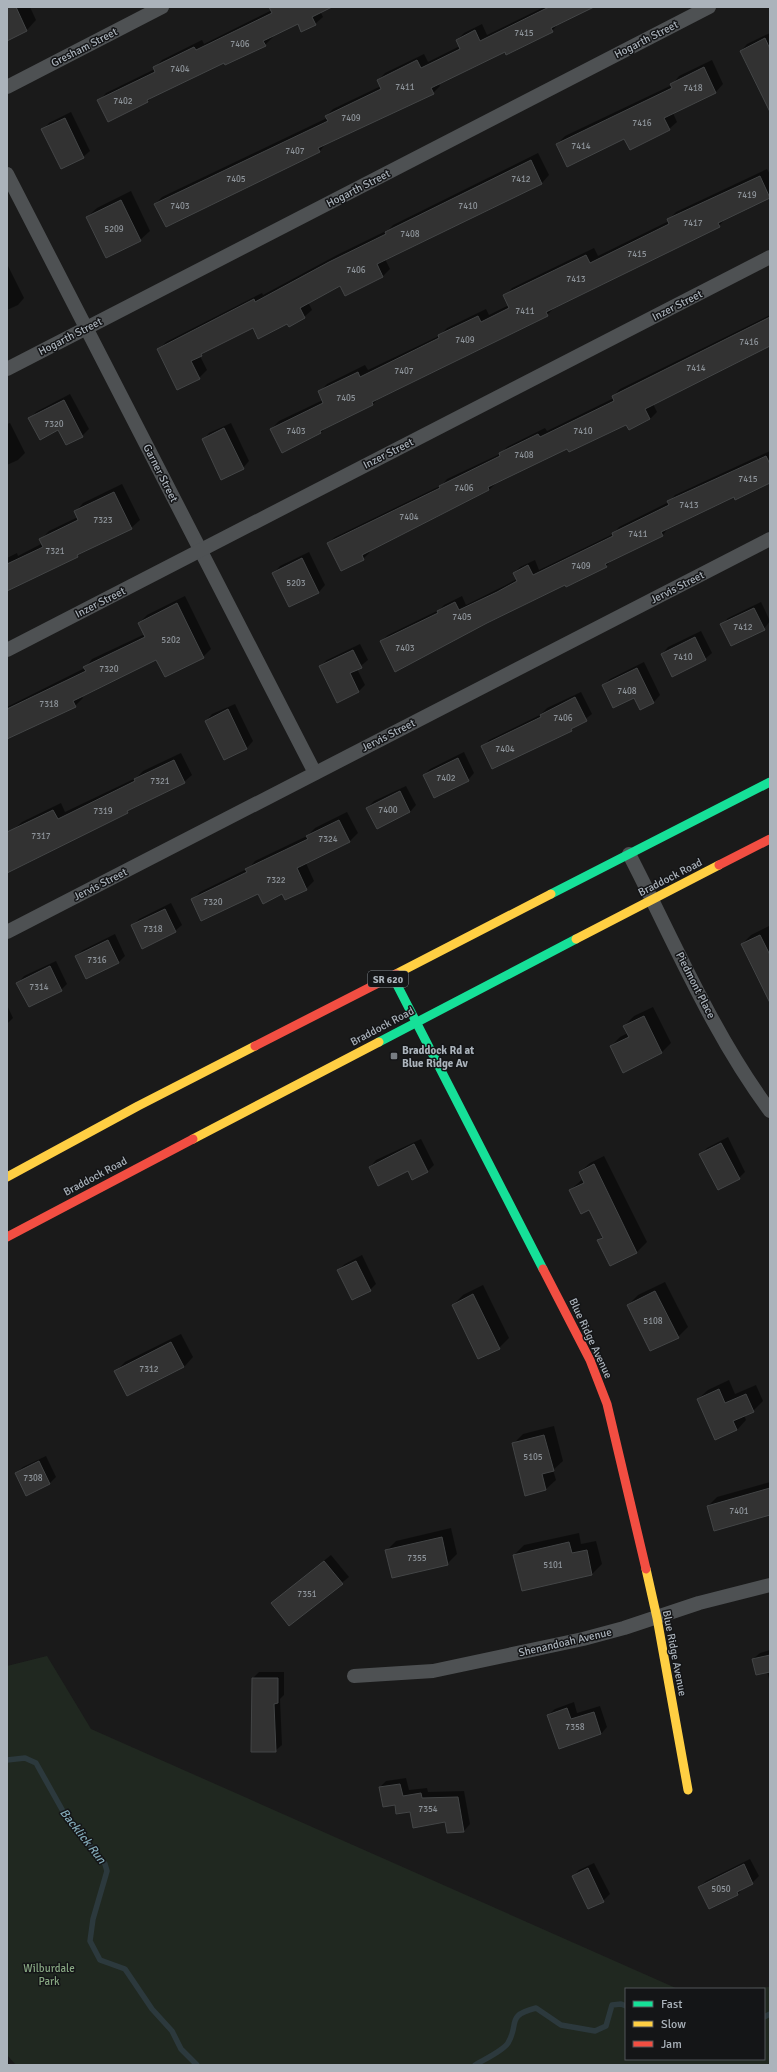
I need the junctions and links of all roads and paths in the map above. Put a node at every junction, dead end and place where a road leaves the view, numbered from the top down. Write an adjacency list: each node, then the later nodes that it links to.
1 (162, 7): 3 (street, Gresham Street)
2 (709, 7): 6 (street, Hogarth Street)
3 (7, 87)
4 (7, 174): 6 (street, Garner Street)
5 (770, 257): 9 (street, Inzer Street)
6 (86, 328): 7 (street, Hogarth Street); 9 (street, Garner Street)
7 (7, 369)
8 (770, 539): 11 (street, Jervis Street)
9 (201, 550): 10 (street, Inzer Street); 11 (street, Garner Street)
10 (7, 650)
11 (315, 773): 16 (street, Jervis Street)
12 (770, 782): 14 (main road, SR 620)
13 (770, 839): 15 (main road, Braddock Road)
14 (629, 854): 15 (street, Piedmont Place); 17 (main road, SR 620)
15 (653, 900): 18 (main road, Braddock Road); 19 (street, Piedmont Place)
16 (7, 932)
17 (393, 977): 18 (main road, Blue Ridge Avenue); 20 (main road, SR 620)
18 (416, 1022): 21 (main road, Braddock Road); 23 (main road, Blue Ridge Avenue)
19 (770, 1112)
20 (7, 1177)
21 (7, 1237)
22 (770, 1585): 23 (street, Shenandoah Avenue)
23 (657, 1618): 24 (street, Shenandoah Avenue); 25 (main road, Blue Ridge Avenue)
24 (354, 1676)
25 (688, 1790)

